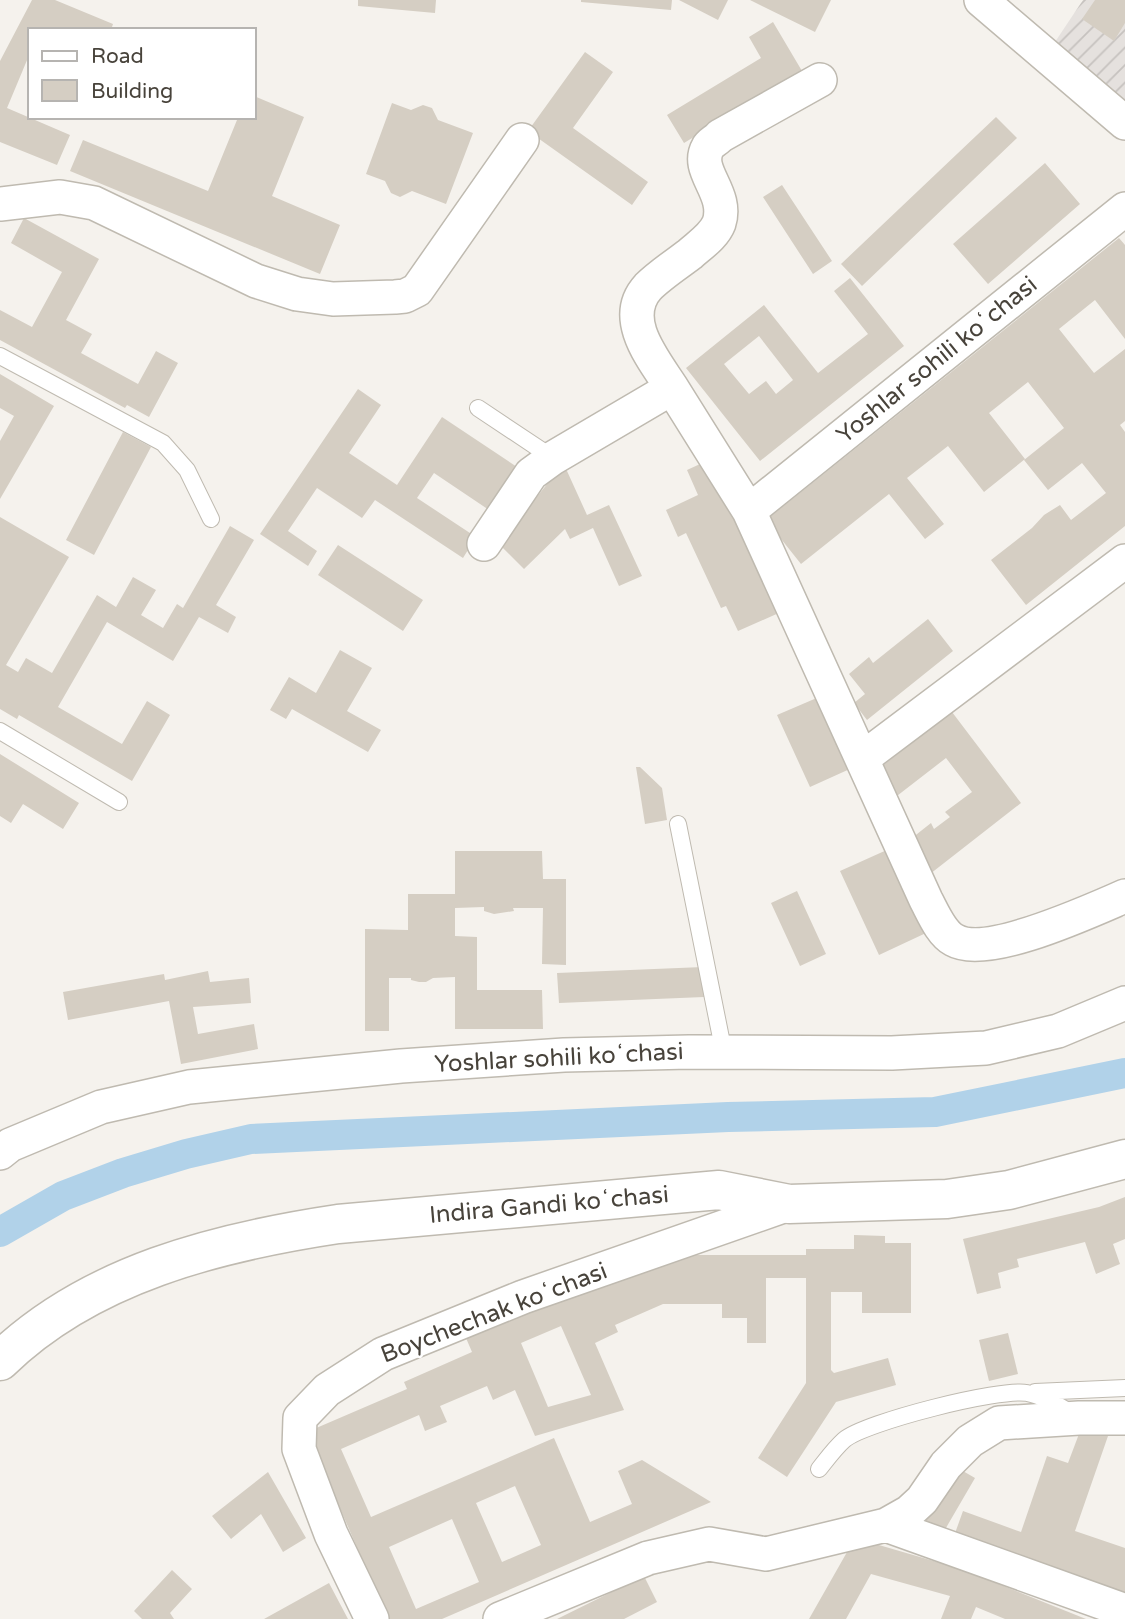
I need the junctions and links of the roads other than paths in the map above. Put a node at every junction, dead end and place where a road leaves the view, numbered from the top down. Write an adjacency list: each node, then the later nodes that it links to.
1 (981, 0): 3 (street)
2 (820, 80): 8 (street)
3 (1125, 123)
4 (522, 140): 5 (street)
5 (0, 204)
6 (1125, 209): 11 (street, Yoshlar sohili koʻchasi)
7 (0, 356): 12 (lane)
8 (671, 388): 10 (street); 11 (street)
9 (478, 408): 10 (lane)
10 (553, 458): 13 (street)
11 (749, 511): 16 (street)
12 (211, 519)
13 (484, 544)
14 (1125, 561): 16 (street)
15 (0, 731): 17 (lane)
16 (863, 758): 19 (street)
17 (119, 802)
18 (678, 824): 21 (lane)
19 (1125, 897)
20 (1125, 1003): 21 (street, Yoshlar sohili koʻchasi)
21 (724, 1053): 22 (street, Yoshlar sohili koʻchasi)
22 (0, 1153)
23 (1125, 1158): 24 (street, Indira Gandi koʻchasi)
24 (789, 1204): 25 (street, Indira Gandi koʻchasi); 33 (street, Boychechak koʻchasi)
25 (0, 1361)
26 (1125, 1388): 27 (lane)
27 (1026, 1393): 28 (lane); 30 (lane)
28 (1079, 1418): 29 (street); 31 (street)
29 (1125, 1418)
30 (819, 1469)
31 (886, 1525): 32 (street); 34 (street)
32 (1123, 1610)
33 (372, 1619)
34 (500, 1619)

